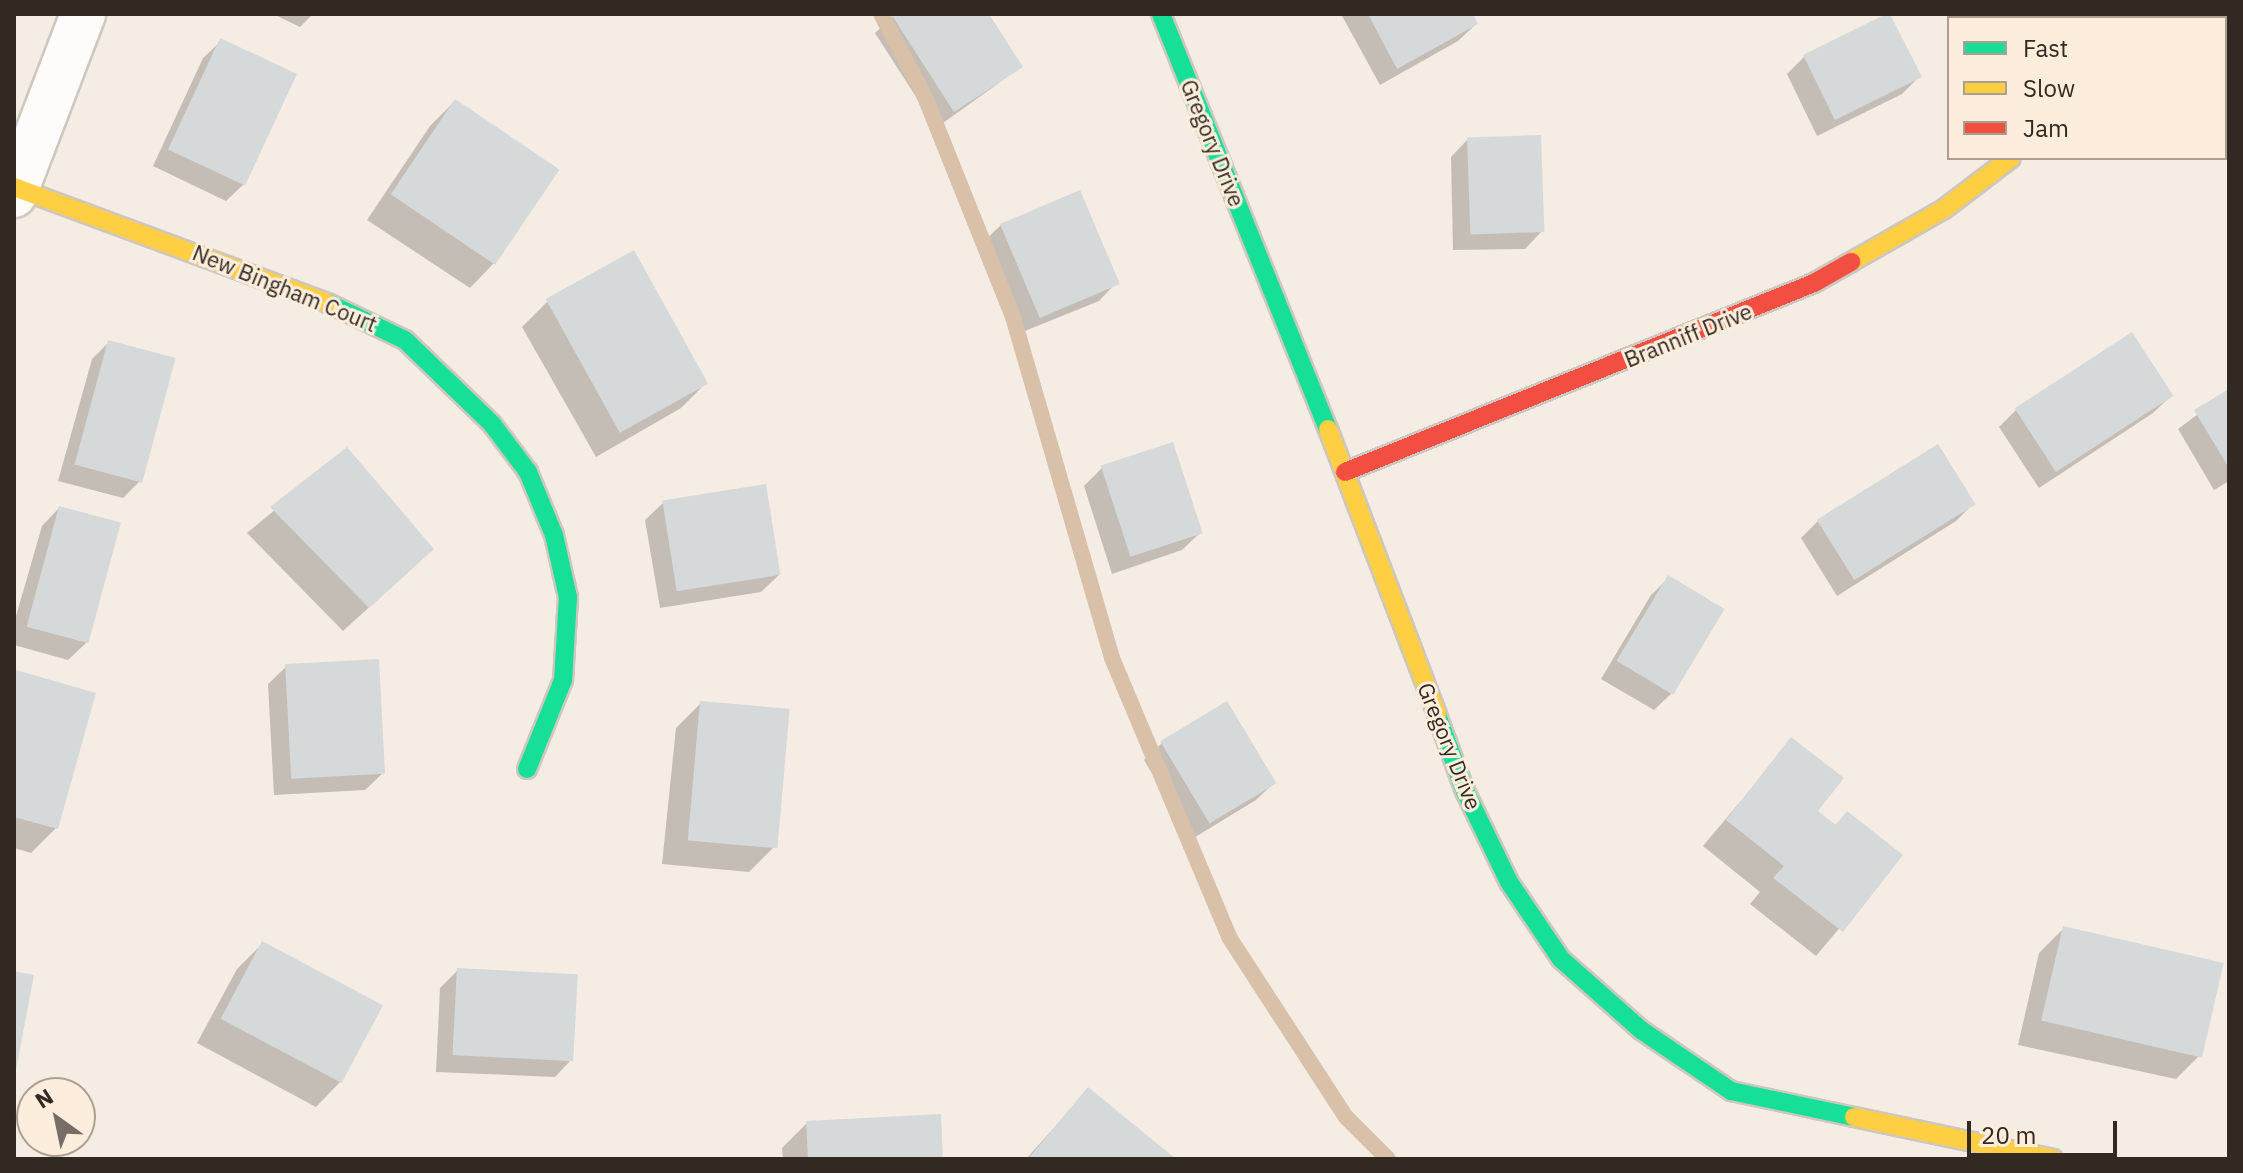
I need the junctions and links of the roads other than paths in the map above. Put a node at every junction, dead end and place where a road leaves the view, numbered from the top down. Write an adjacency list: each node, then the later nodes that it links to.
1 (83, 14): 4 (street)
2 (1161, 14): 5 (street, Gregory Drive)
3 (2008, 160): 5 (street, Branniff Drive)
4 (15, 190): 6 (street, New Bingham Court)
5 (1345, 472): 7 (street, Gregory Drive)
6 (527, 769)
7 (2054, 1159)

